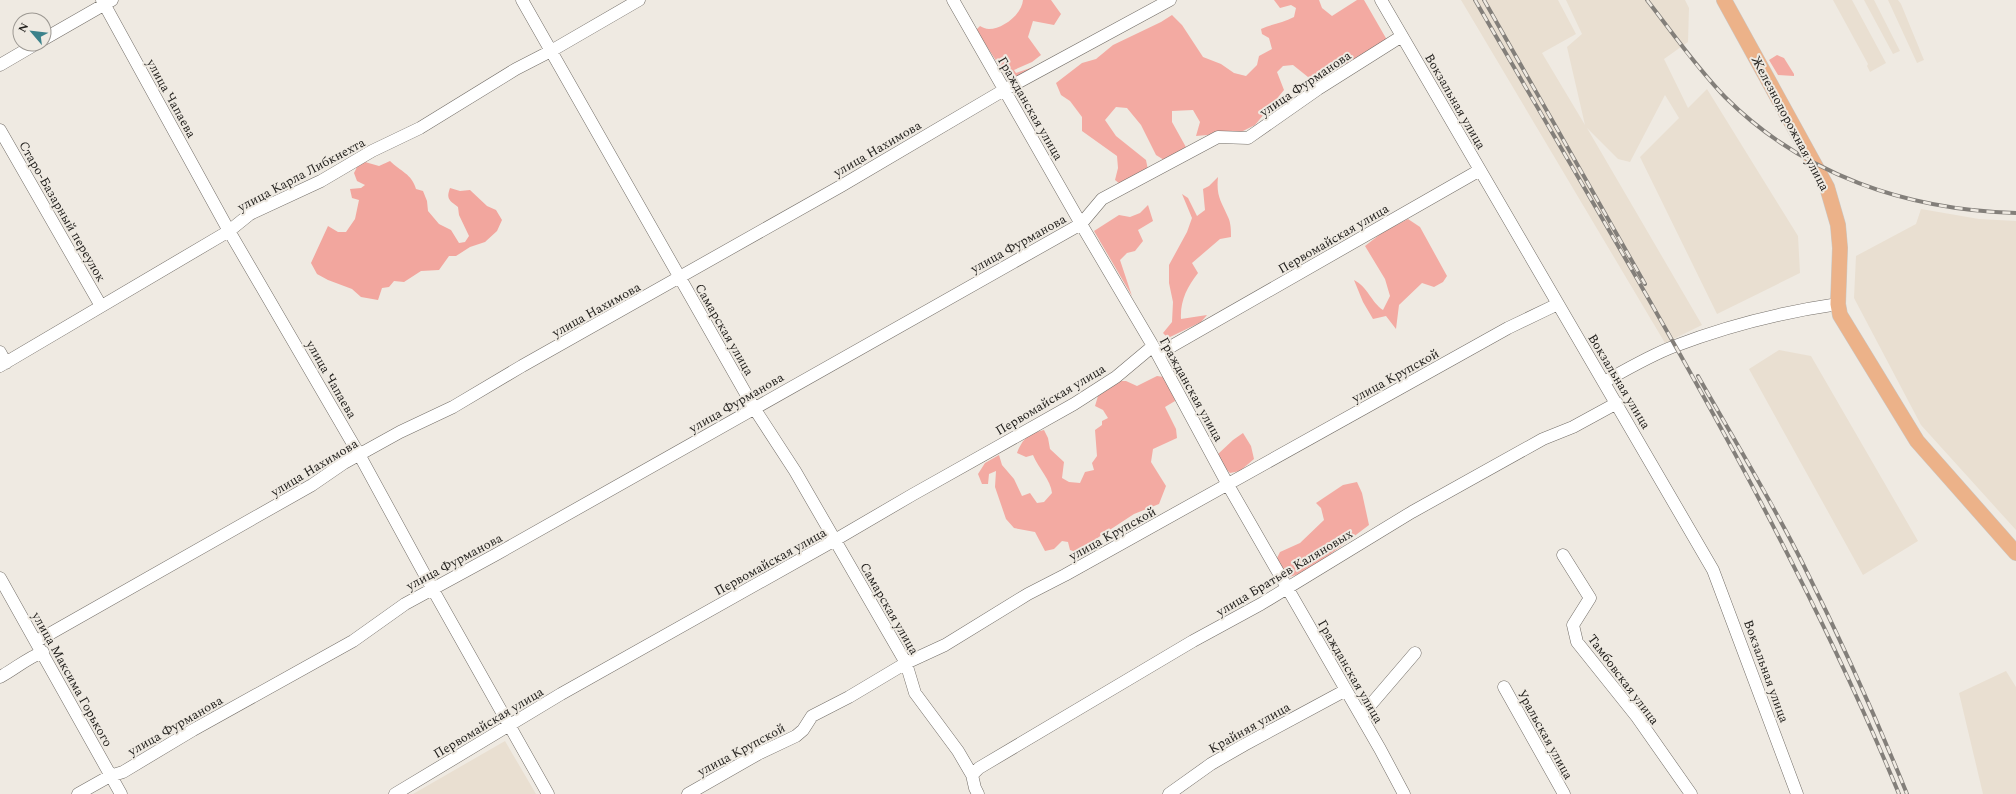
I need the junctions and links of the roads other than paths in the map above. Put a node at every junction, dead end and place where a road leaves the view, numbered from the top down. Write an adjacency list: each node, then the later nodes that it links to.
1 (522, 0): 10 (street, Самарская улица)
2 (639, 0): 10 (street, улица Карла Либкнехта)
3 (953, 0): 13 (street, Гражданская улица)
4 (1170, 0): 13 (street, улица Нахимова)
5 (1381, 0): 9 (street, Вокзальная улица)
6 (1724, 0): 20 (main road, Железнодорожная улица)
7 (106, 1): 8 (street); 17 (street, улица Чапаева)
8 (52, 35)
9 (1402, 36): 15 (street, Вокзальная улица); 16 (street, улица Фурманова)
10 (551, 51): 17 (street, улица Карла Либкнехта); 18 (street, Самарская улица)
11 (22, 52): 12 (street)
12 (0, 65)
13 (1004, 90): 16 (street, Гражданская улица); 18 (street, улица Нахимова)
14 (0, 130): 21 (street, Старо-Базарный переулок)
15 (1480, 170): 19 (street, Вокзальная улица); 22 (street, Первомайская улица)
16 (1081, 224): 22 (street, Гражданская улица); 27 (street, улица Фурманова)
17 (229, 231): 21 (street, улица Карла Либкнехта); 28 (street, улица Чапаева)
18 (680, 278): 27 (street, Самарская улица); 28 (street, улица Нахимова)
19 (1558, 304): 25 (street, Вокзальная улица); 29 (street, улица Крупской)
20 (1838, 304): 25 (street); 31 (main road, Железнодорожная улица)
21 (101, 306): 24 (street, улица Карла Либкнехта)
22 (1155, 350): 29 (street, Гражданская улица); 30 (street, Первомайская улица)
23 (0, 352): 24 (street)
24 (3, 365)
25 (1604, 382): 26 (street, Вокзальная улица)
26 (1617, 403): 35 (street, улица Братьев Каляновых); 57 (street, Вокзальная улица)
27 (754, 408): 30 (street, Самарская улица); 34 (street, улица Фурманова)
28 (360, 456): 34 (street, улица Чапаева); 36 (street, улица Нахимова)
29 (1228, 485): 35 (street, Гражданская улица); 39 (street, улица Крупской)
30 (835, 540): 39 (street, Самарская улица); 44 (street, Первомайская улица)
31 (2016, 552)
32 (1563, 555): 56 (street, Тамбовская улица)
33 (0, 578): 36 (street, улица Максима Горького)
34 (432, 588): 44 (street, улица Чапаева); 46 (street, улица Фурманова)
35 (1286, 588): 42 (street, Гражданская улица); 45 (street, улица Братьев Каляновых)
36 (37, 641): 37 (street, улица Максима Горького)
37 (43, 652): 40 (street); 46 (street, улица Максима Горького)
38 (1415, 653): 43 (street)
39 (906, 663): 45 (street, Самарская улица); 51 (street, улица Крупской)
40 (0, 677)
41 (1504, 688): 55 (street, Уральская улица)
42 (1346, 690): 43 (street, Гражданская улица); 53 (street, Крайняя улица)
43 (1361, 716): 54 (street, Гражданская улица)
44 (509, 727): 49 (street, Первомайская улица); 50 (street, улица Чапаева)
45 (972, 775): 52 (street, Самарская улица)
46 (110, 776): 47 (street, улица Фурманова); 48 (street, улица Максима Горького)
47 (78, 794)
48 (121, 794)
49 (395, 794)
50 (548, 794)
51 (688, 794)
52 (978, 794)
53 (1170, 794)
54 (1404, 794)
55 (1564, 794)
56 (1691, 794)
57 (1797, 794)

